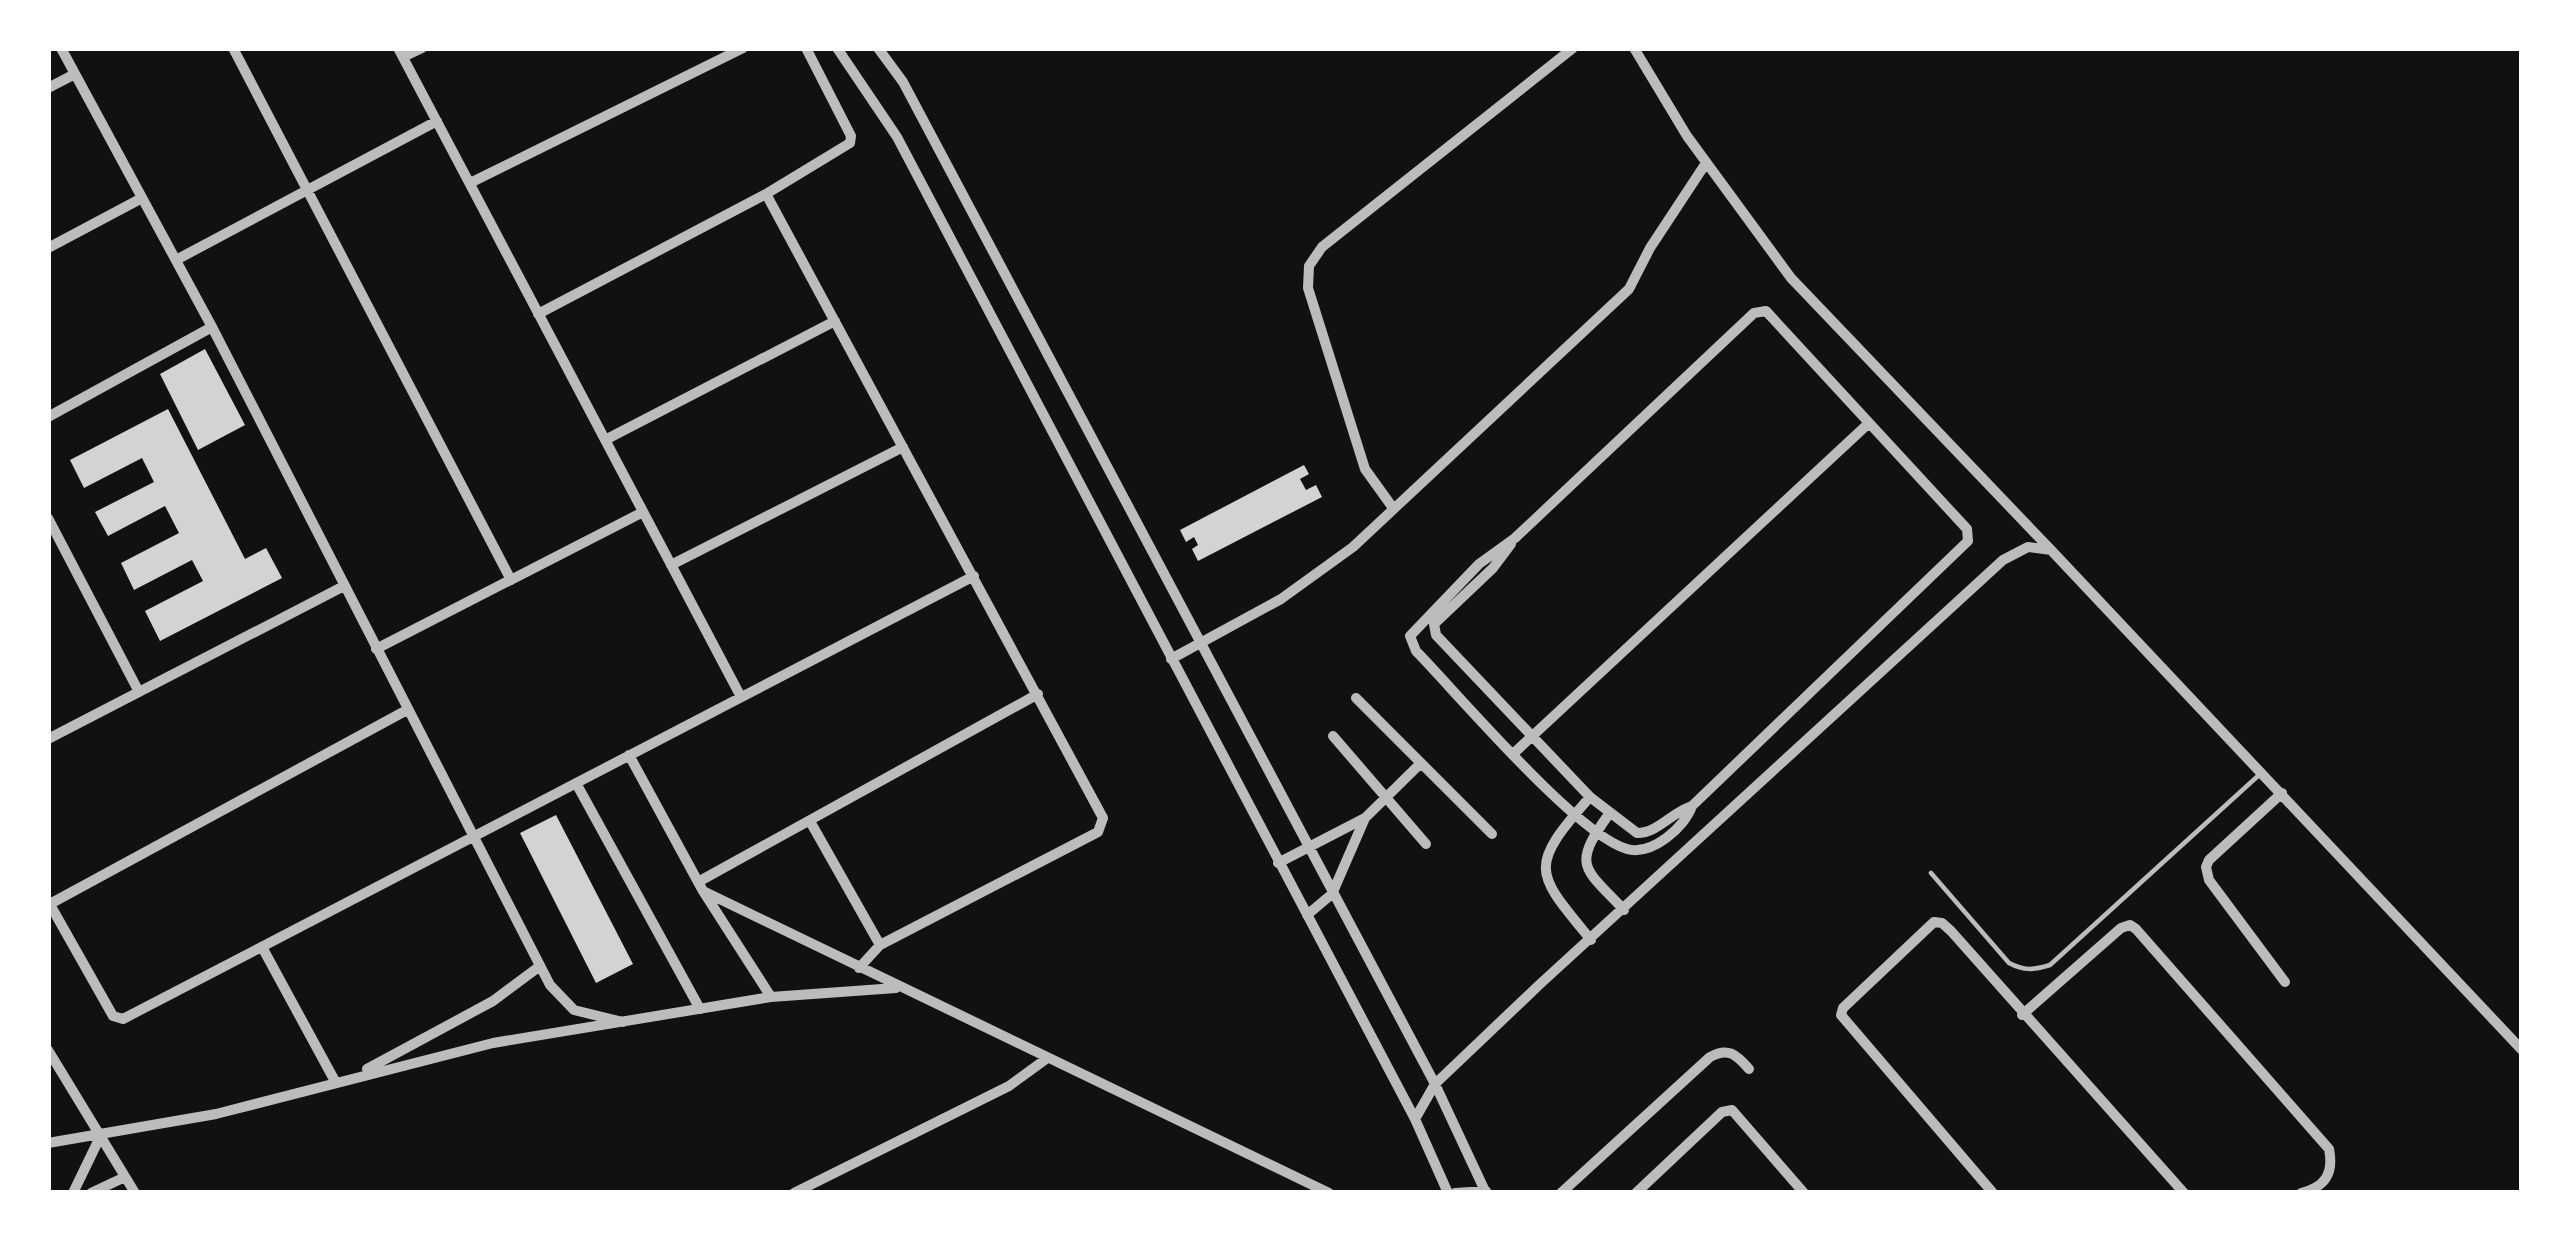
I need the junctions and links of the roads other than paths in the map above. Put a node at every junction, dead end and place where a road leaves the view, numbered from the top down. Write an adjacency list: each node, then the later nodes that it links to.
1 (62, 48): 11 (street)
2 (233, 48): 16 (street)
3 (422, 48): 10 (street)
4 (742, 48): 15 (street)
5 (806, 48): 17 (street)
6 (837, 48): 39 (street)
7 (878, 48): 37 (street)
8 (1573, 48): 28 (street)
9 (1634, 48): 14 (street)
10 (401, 53): 13 (street)
11 (75, 74): 12 (street); 18 (street)
12 (48, 88)
13 (437, 121): 15 (street); 16 (street)
14 (1706, 163): 28 (street); 32 (street)
15 (470, 183): 21 (street)
16 (307, 190): 20 (street); 35 (street)
17 (766, 194): 21 (street); 22 (street)
18 (142, 198): 19 (street); 20 (street)
19 (48, 248)
20 (176, 260): 23 (street)
21 (538, 314): 26 (street)
22 (835, 322): 26 (street); 27 (street)
23 (212, 327): 24 (street); 36 (street)
24 (48, 417)
25 (1869, 423): 31 (street); 45 (street); 56 (street)
26 (605, 440): 29 (street)
27 (903, 447): 33 (street); 34 (street)
28 (1393, 508): 37 (street)
29 (643, 512): 33 (street); 35 (street)
30 (48, 518): 40 (street)
31 (1515, 538): 45 (street); 48 (street)
32 (2051, 550): 51 (street); 71 (street)
33 (671, 565): 42 (street)
34 (974, 576): 41 (street); 42 (street)
35 (511, 580): 38 (street)
36 (344, 586): 38 (street); 40 (street)
37 (1201, 643): 39 (street); 65 (street)
38 (376, 649): 44 (street)
39 (1171, 659): 66 (street)
40 (139, 692): 47 (street)
41 (1038, 694): 60 (street); 74 (street)
42 (741, 698): 49 (street)
43 (1356, 698): 50 (street)
44 (407, 710): 63 (street); 70 (street)
45 (1533, 735): 48 (street); 54 (street)
46 (1333, 736): 55 (street)
47 (48, 739)
48 (1514, 753): 57 (street)
49 (629, 755): 52 (street); 68 (street)
50 (1419, 765): 55 (street); 62 (street)
51 (2262, 772): 53 (street); 67 (lane)
52 (576, 783): 63 (street); 81 (street)
53 (2282, 794): 78 (street); 85 (street)
54 (1590, 796): 57 (street); 58 (street)
55 (1386, 797): 59 (street); 64 (street)
56 (1693, 806): 58 (street); 61 (street)
57 (1574, 814): 61 (street); 73 (street)
58 (1609, 814): 61 (street)
59 (1365, 818): 65 (street); 69 (street)
60 (811, 823): 68 (street); 74 (street)
61 (1597, 831): 71 (street)
62 (1492, 834)
63 (472, 837): 75 (street); 76 (street)
64 (1426, 844)
65 (1308, 846): 66 (street); 69 (street)
66 (1278, 863): 72 (street)
67 (1931, 873)
68 (700, 886): 77 (street); 80 (street)
69 (1332, 894): 72 (street); 90 (street)
70 (49, 904): 75 (street)
71 (1624, 910): 73 (street)
72 (1306, 915): 91 (street)
73 (1591, 940): 90 (street)
74 (880, 945): 77 (street)
75 (262, 947): 89 (street)
76 (540, 966): 83 (street); 88 (street)
77 (859, 968): 79 (street)
78 (2285, 982)
79 (896, 988): 80 (street); 86 (street)
80 (771, 997): 81 (street)
81 (700, 1009): 83 (street)
82 (2022, 1015): 106 (street); 107 (street); 108 (street)
83 (623, 1022): 88 (street)
84 (48, 1050): 92 (street)
85 (2522, 1050)
86 (1046, 1059): 95 (street); 101 (street)
87 (1749, 1069): 103 (street)
88 (353, 1076): 89 (street)
89 (336, 1084): 92 (street)
90 (1435, 1084): 91 (street); 96 (street)
91 (1415, 1119): 102 (street)
92 (101, 1135): 93 (street); 94 (street); 97 (street)
93 (48, 1142)
94 (125, 1177): 98 (street); 99 (street)
95 (820, 1188): 100 (street)
96 (1486, 1192): 102 (street)
97 (73, 1193)
98 (91, 1193)
99 (135, 1193)
100 (794, 1193)
101 (1328, 1193)
102 (1452, 1193)
103 (1561, 1193)
104 (1636, 1193): 105 (street)
105 (1804, 1193)
106 (1993, 1193)
107 (2184, 1193)
108 (2301, 1193)

